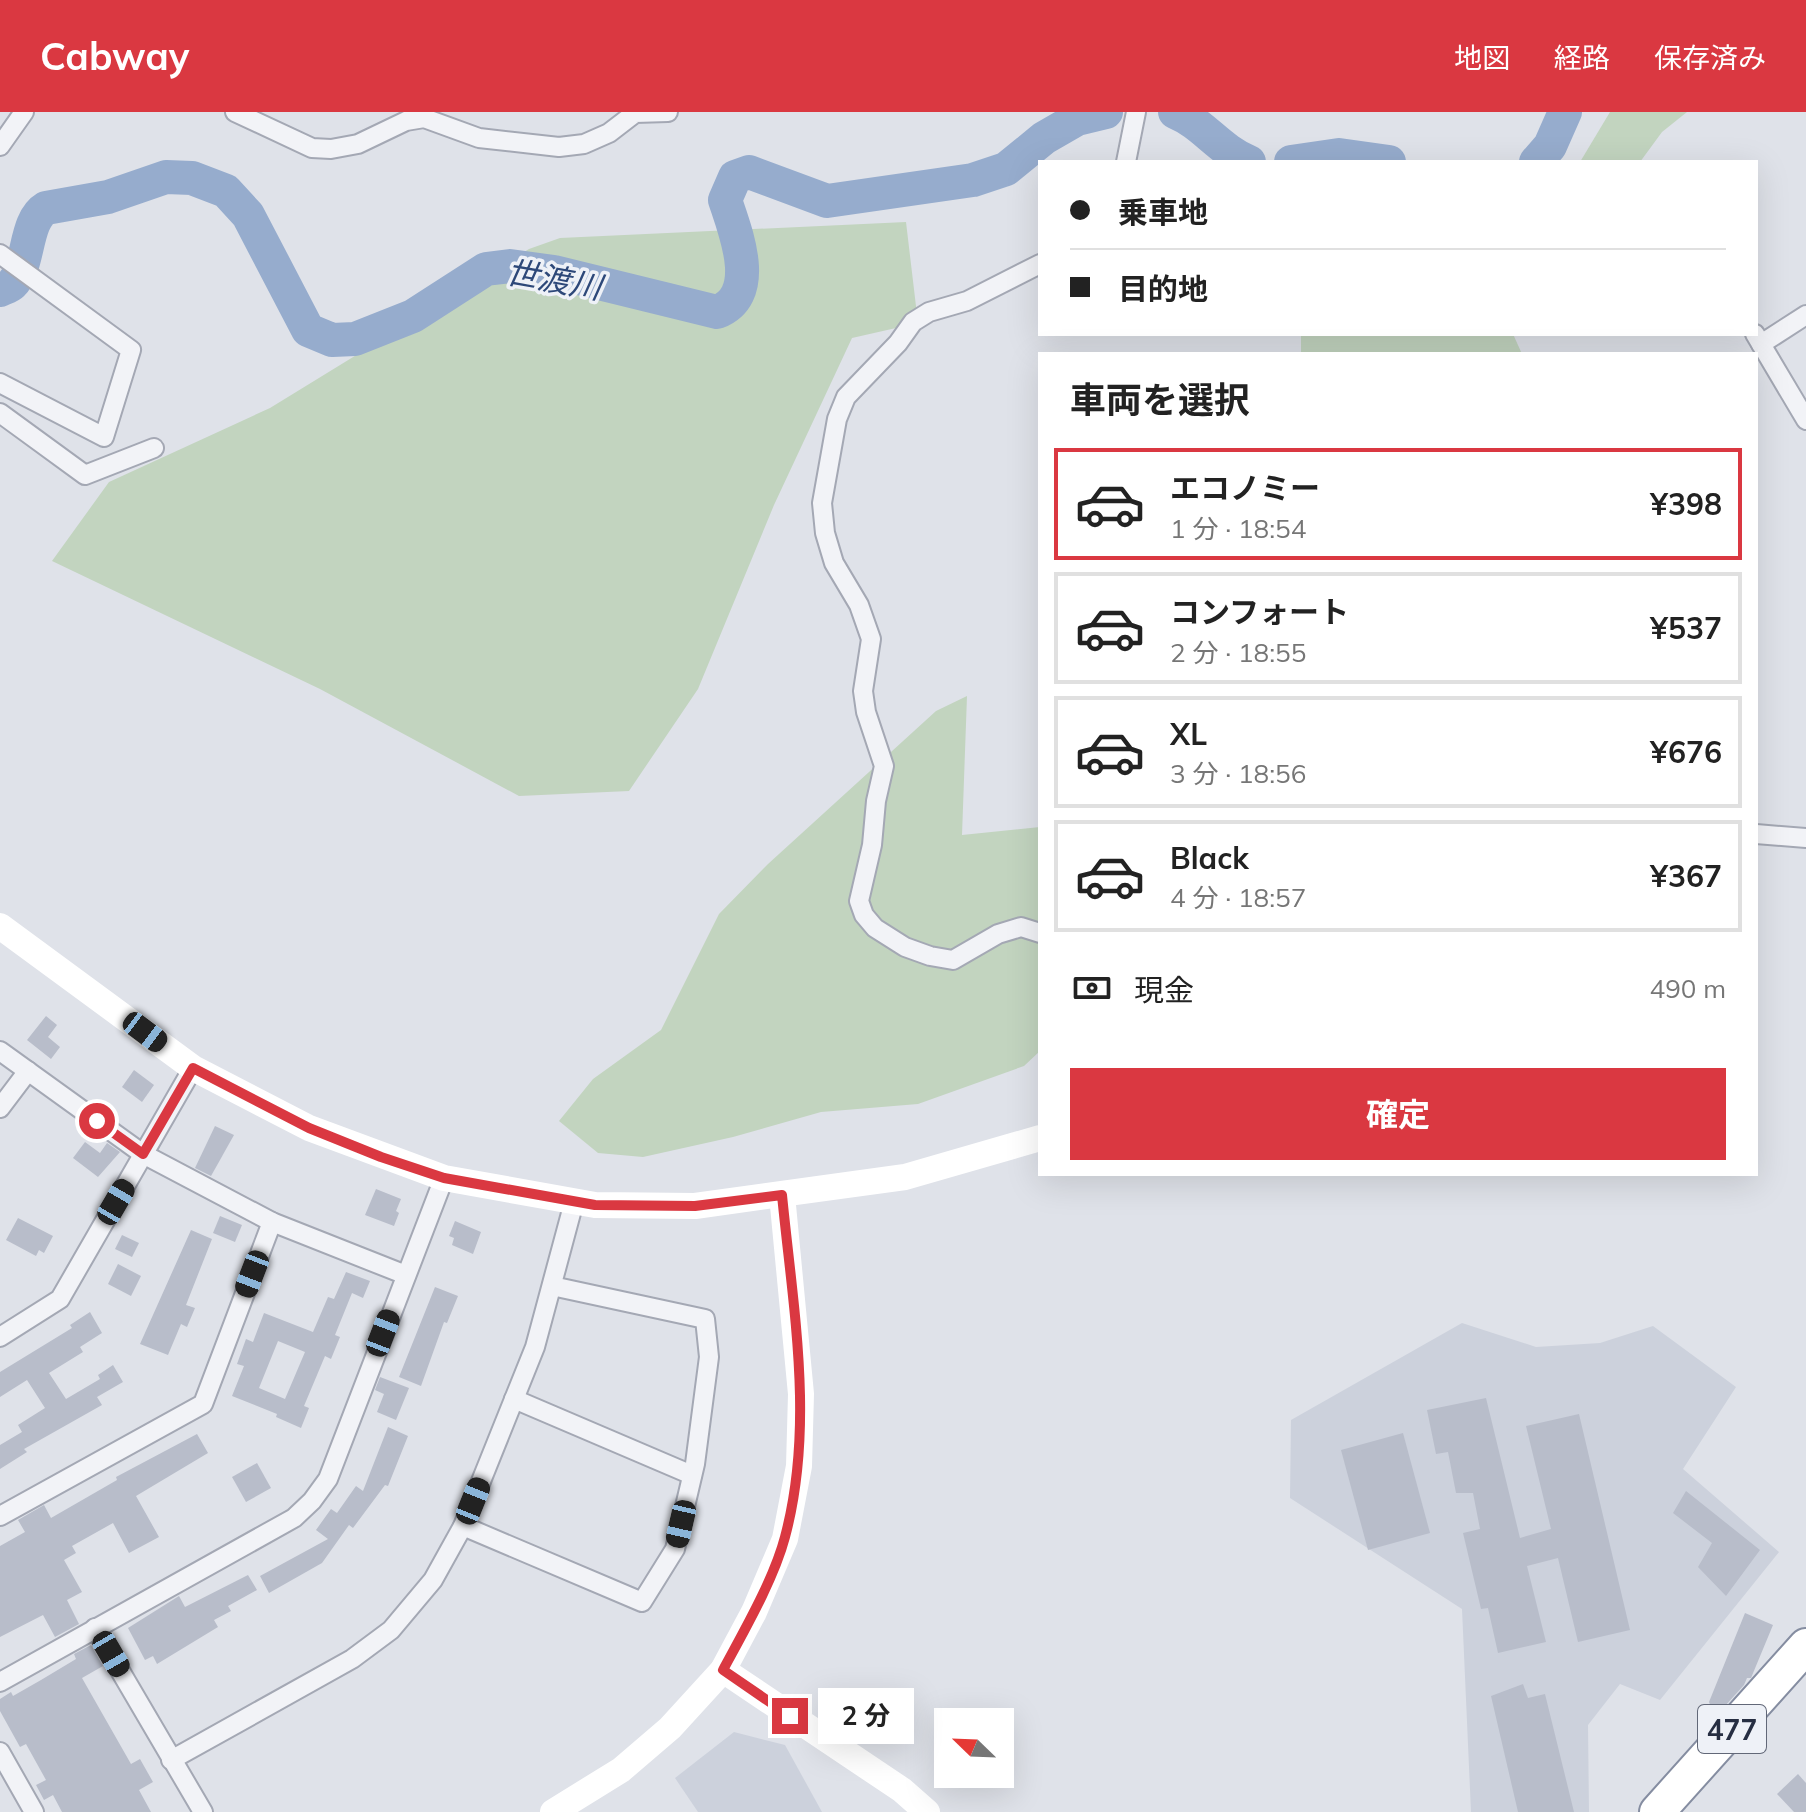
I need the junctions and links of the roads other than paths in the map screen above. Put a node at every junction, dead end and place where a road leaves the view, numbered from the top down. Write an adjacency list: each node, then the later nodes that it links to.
1 (24, 112): 5 (street)
2 (235, 112): 3 (street)
3 (668, 112)
4 (1136, 112): 6 (street)
5 (0, 146)
6 (1126, 160)
7 (0, 254): 11 (street)
8 (1038, 265): 18 (street)
9 (1806, 315): 10 (street)
10 (1758, 339): 13 (street)
11 (0, 383)
12 (0, 413): 14 (street)
13 (1806, 420)
14 (154, 448)
15 (1758, 834): 16 (street)
16 (1806, 838)
17 (0, 926): 20 (street)
18 (1038, 932)
19 (0, 1051): 21 (street)
20 (193, 1068): 24 (street); 25 (street)
21 (28, 1071): 22 (street); 24 (street)
22 (0, 1108)
23 (1038, 1139): 26 (street)
24 (143, 1154): 28 (street); 31 (street)
25 (444, 1178): 27 (street); 29 (street)
26 (782, 1195): 27 (street); 38 (street)
27 (574, 1202): 30 (street)
28 (272, 1222): 29 (street); 34 (street)
29 (406, 1275): 36 (street)
30 (552, 1286): 32 (street); 33 (street)
31 (0, 1337)
32 (514, 1399): 33 (street); 35 (street)
33 (692, 1475): 35 (street)
34 (0, 1516)
35 (463, 1526): 41 (street)
36 (95, 1628): 39 (street); 41 (street)
37 (1806, 1646): 46 (highway, 477)
38 (723, 1670): 44 (street); 45 (street)
39 (0, 1682)
40 (0, 1752): 42 (street)
41 (171, 1760): 43 (street)
42 (34, 1812)
43 (203, 1812)
44 (553, 1812)
45 (927, 1812)
46 (1657, 1812)

